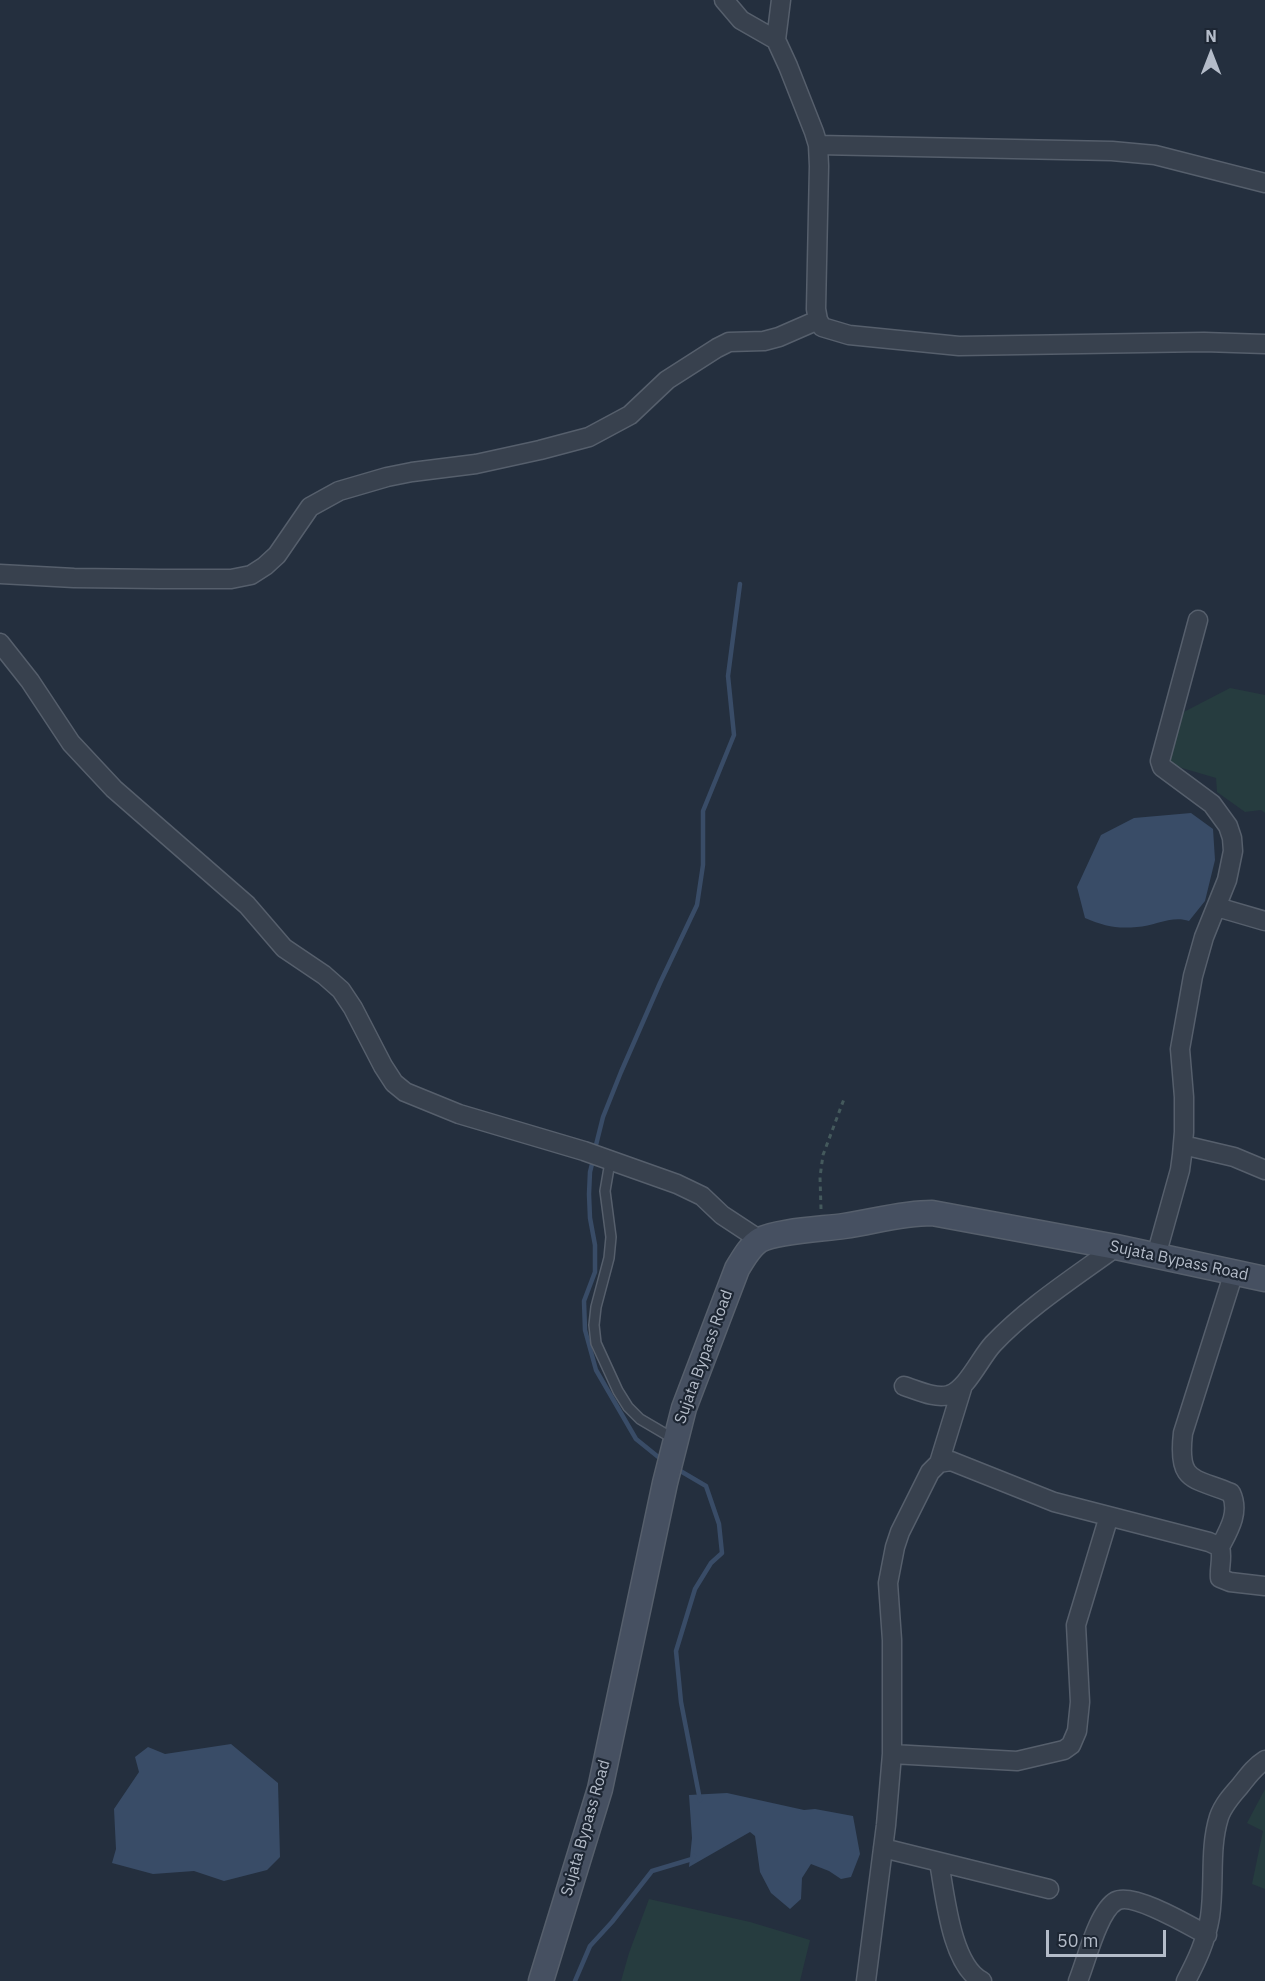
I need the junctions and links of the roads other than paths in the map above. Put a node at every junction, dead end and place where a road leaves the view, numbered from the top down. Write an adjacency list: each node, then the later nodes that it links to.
1 (724, 0): 3 (street)
2 (781, 0): 3 (street)
3 (776, 40): 4 (street)
4 (818, 145): 5 (street); 6 (street)
5 (1265, 183)
6 (818, 320): 7 (street); 8 (street)
7 (1265, 344)
8 (0, 574)
9 (1198, 620): 11 (street)
10 (0, 643): 14 (street)
11 (1216, 906): 12 (street); 13 (street)
12 (1265, 921)
13 (1183, 1145): 15 (street); 18 (street)
14 (607, 1160): 16 (street); 23 (lane)
15 (1265, 1170)
16 (760, 1240): 17 (street, Sujata Bypass Road); 23 (street, Sujata Bypass Road)
17 (1116, 1247): 18 (street, Sujata Bypass Road); 21 (street)
18 (1156, 1256): 19 (street, Sujata Bypass Road)
19 (1234, 1272): 20 (street, Sujata Bypass Road); 26 (street)
20 (1265, 1279)
21 (963, 1385): 22 (street); 24 (street)
22 (904, 1386)
23 (674, 1446): 34 (street, Sujata Bypass Road)
24 (939, 1463): 25 (street); 28 (street)
25 (1108, 1516): 26 (street); 28 (street)
26 (1220, 1547): 27 (street)
27 (1265, 1586)
28 (892, 1754): 30 (street)
29 (1265, 1760): 33 (street)
30 (883, 1848): 31 (street); 35 (street)
31 (939, 1862): 32 (street); 36 (street)
32 (1049, 1889)
33 (1207, 1935): 37 (street); 38 (street)
34 (541, 1981)
35 (867, 1981)
36 (982, 1981)
37 (1078, 1981)
38 (1186, 1981)

